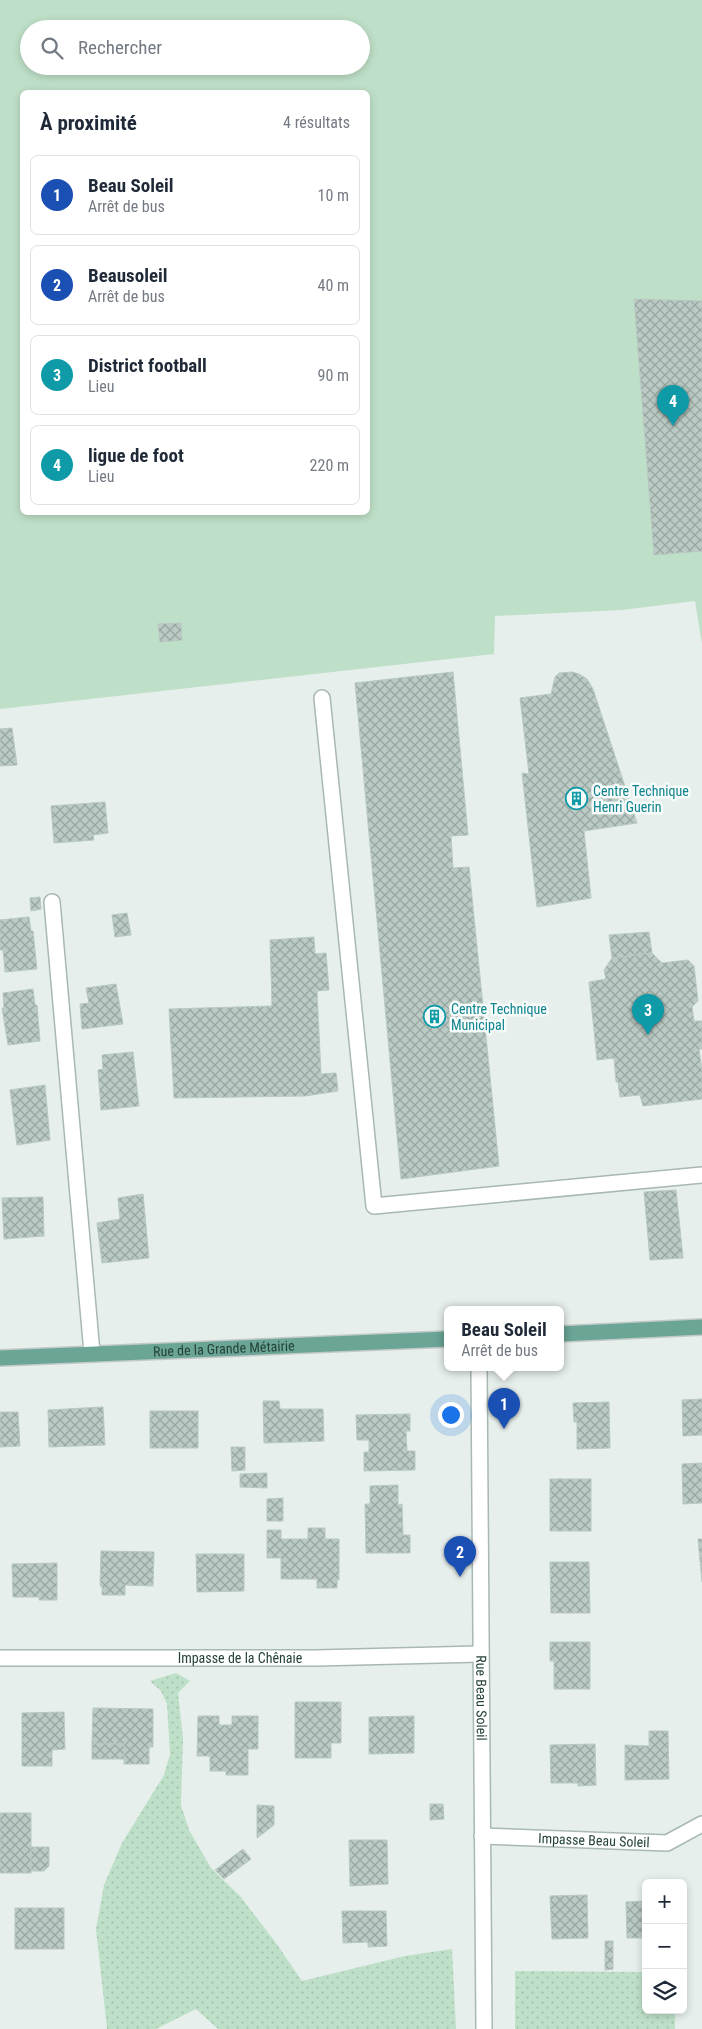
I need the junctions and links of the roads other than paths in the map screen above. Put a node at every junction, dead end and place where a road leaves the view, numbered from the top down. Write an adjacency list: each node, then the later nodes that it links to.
1 (322, 698): 3 (street)
2 (52, 902): 7 (street)
3 (702, 1175)
4 (702, 1327): 5 (main road)
5 (564, 1334)
6 (444, 1339): 7 (main road, Rue de la Grande Métairie)
7 (92, 1353): 8 (main road, Rue de la Grande Métairie)
8 (0, 1358)
9 (479, 1371): 10 (street, Rue Beau Soleil)
10 (480, 1654): 11 (street, Impasse de la Chênaie); 13 (street, Rue Beau Soleil)
11 (0, 1658)
12 (702, 1824): 13 (street, Impasse Beau Soleil)
13 (482, 1836): 14 (street, Rue Beau Soleil)
14 (484, 2029)

